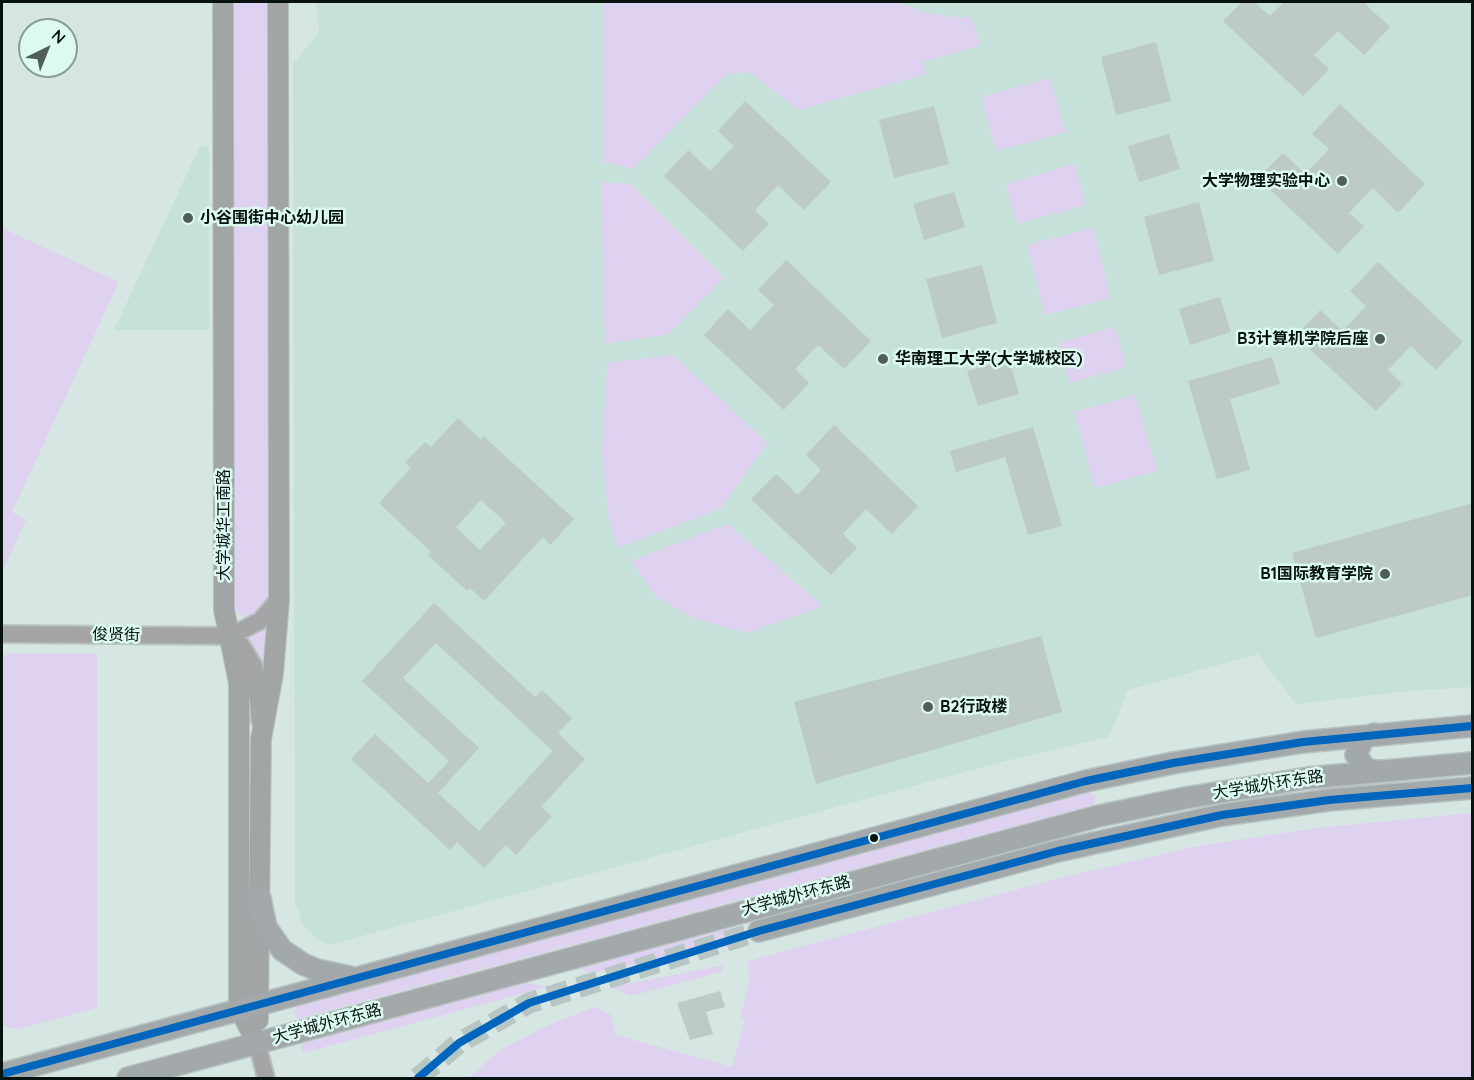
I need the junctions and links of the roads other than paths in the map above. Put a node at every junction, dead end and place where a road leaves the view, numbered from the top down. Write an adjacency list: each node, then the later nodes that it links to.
1 (223, 2): 5 (main road, 大学城华工南路)
2 (278, 2): 3 (main road, 大学城华工南路)
3 (279, 599): 5 (street, 俊贤街); 8 (main road, 大学城华工南路)
4 (2, 634): 5 (street, 俊贤街)
5 (230, 636): 8 (street); 17 (main road, 大学城华工南路)
6 (1473, 726): 7 (main road)
7 (1374, 734): 10 (main road); 11 (main road)
8 (261, 740): 14 (main road, 大学城华工南路)
9 (1473, 764): 10 (main road, 大学城外环东路)
10 (1378, 771): 13 (main road, 大学城外环东路)
11 (1096, 779): 13 (main road); 16 (main road)
12 (1473, 788): 15 (main road)
13 (1106, 814): 18 (main road, 大学城外环东路)
14 (260, 898): 16 (main road); 17 (main road, 大学城华工南路)
15 (759, 931)
16 (359, 977): 17 (main road)
17 (249, 1006): 18 (main road, 大学城华工南路); 19 (main road)
18 (257, 1043): 20 (main road, 大学城外环东路); 21 (street, 大学城华工南路)
19 (2, 1074)
20 (128, 1078)
21 (266, 1078)

